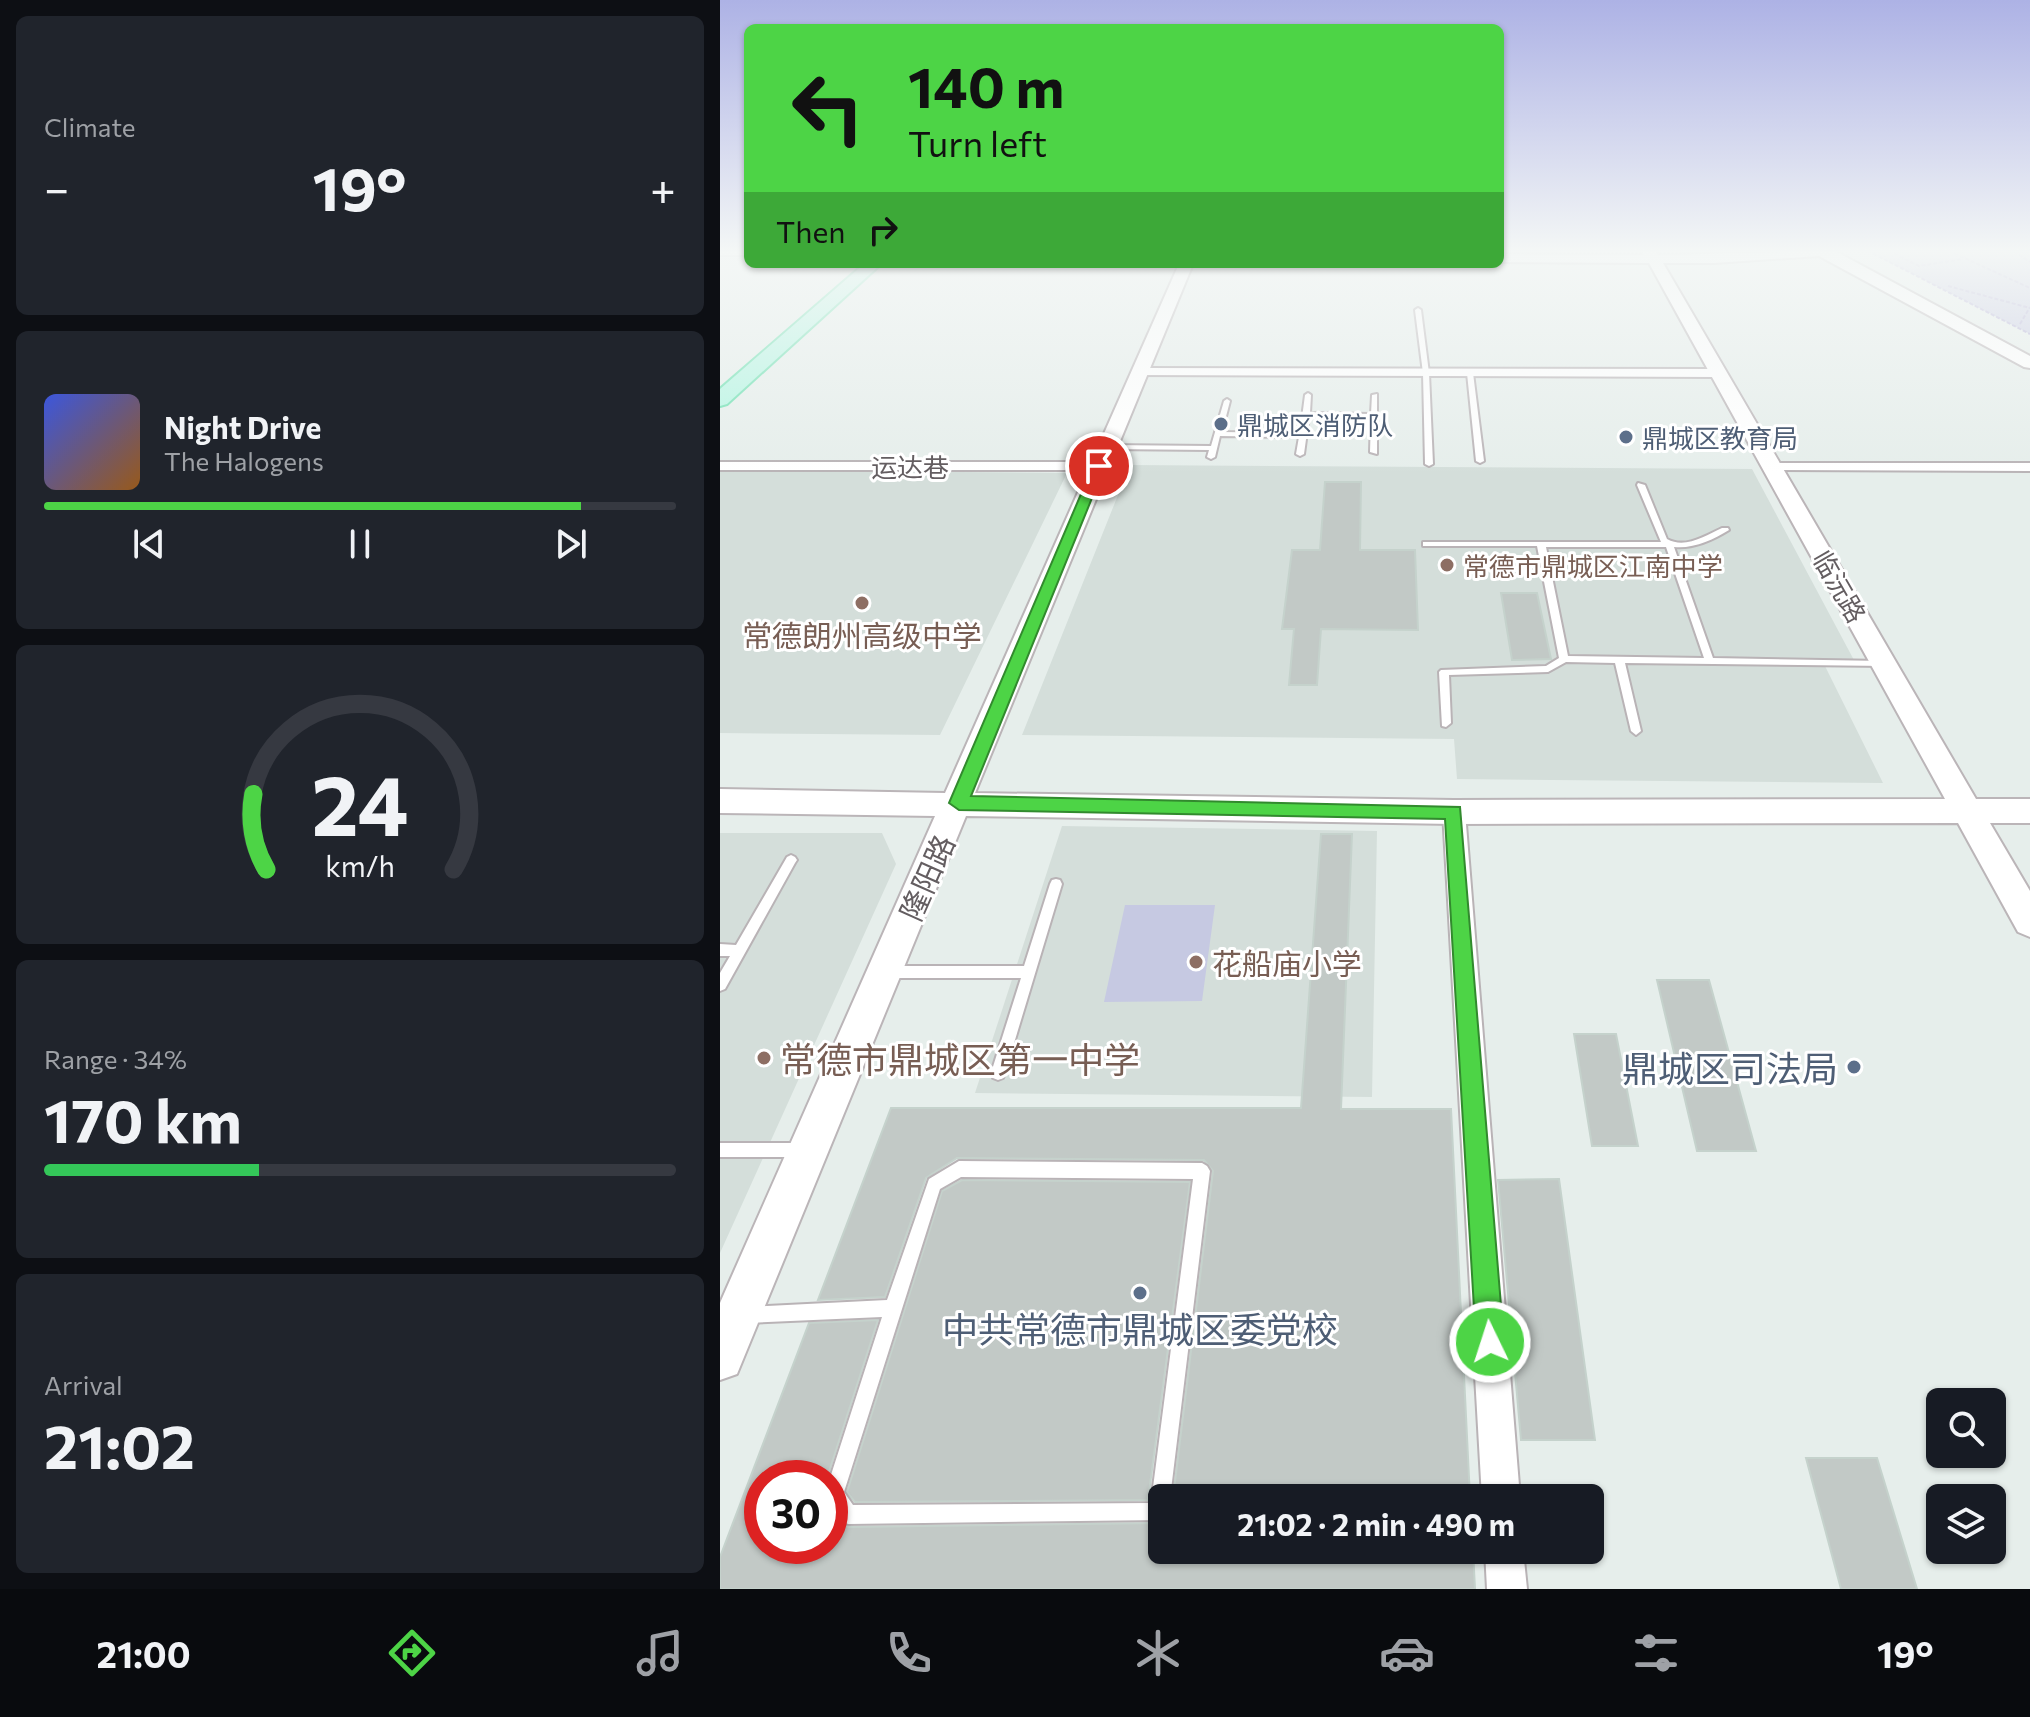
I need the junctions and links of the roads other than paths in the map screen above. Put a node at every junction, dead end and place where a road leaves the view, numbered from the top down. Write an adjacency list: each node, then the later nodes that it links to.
1 (783, 325): 14 (main road)
2 (804, 325): 17 (main road)
3 (1159, 325): 10 (street, 隆阳路)
4 (1420, 325): 11 (lane)
5 (1692, 325): 13 (street, 临沅路)
6 (1959, 325): 9 (street)
7 (1975, 325): 8 (street)
8 (2030, 353)
9 (2030, 363)
10 (1139, 372): 11 (street); 25 (street, 隆阳路)
11 (1426, 373): 12 (street); 27 (lane)
12 (1470, 373): 13 (street); 26 (lane)
13 (1719, 373): 29 (street, 临沅路)
14 (720, 381)
15 (1308, 395): 19 (lane)
16 (1375, 395): 20 (lane)
17 (720, 400)
18 (1227, 401): 21 (lane)
19 (1306, 415): 20 (lane); 22 (lane)
20 (1375, 416): 23 (lane)
21 (1218, 434): 22 (lane); 25 (lane)
22 (1303, 435): 24 (lane)
23 (1374, 452)
24 (1300, 454)
25 (1103, 456): 28 (street, 运达巷); 43 (street, 隆阳路)
26 (1480, 461)
27 (1429, 464)
28 (720, 466)
29 (1772, 467): 30 (street); 39 (street, 临沅路)
30 (2030, 467)
31 (1641, 485): 35 (lane)
32 (1725, 530): 35 (lane)
33 (1426, 544): 34 (lane)
34 (1541, 544): 35 (lane); 36 (lane)
35 (1669, 545): 38 (lane)
36 (1564, 659): 37 (lane); 40 (lane)
37 (1619, 660): 38 (lane); 41 (lane)
38 (1710, 662): 39 (lane)
39 (1884, 664): 44 (street, 临沅路)
40 (1446, 723)
41 (1636, 731)
42 (720, 801): 43 (street)
43 (959, 803): 46 (street); 52 (street, 隆阳路)
44 (1967, 811): 45 (street); 46 (street); 49 (street, 临沅路)
45 (2030, 811)
46 (1454, 812): 61 (street)
47 (791, 860): 51 (lane)
48 (1056, 884): 53 (lane)
49 (2030, 922)
50 (720, 950): 51 (lane)
51 (740, 951): 54 (lane)
52 (884, 972): 53 (lane); 57 (street, 隆阳路)
53 (1029, 972): 55 (lane)
54 (720, 985)
55 (998, 1073)
56 (720, 1150): 57 (lane)
57 (808, 1150): 59 (street, 隆阳路)
58 (893, 1308): 58 (lane); 59 (lane)
59 (738, 1316): 60 (street, 隆阳路)
60 (720, 1357)
61 (1500, 1484)
62 (1505, 1564): 63 (street)
63 (1507, 1589)

